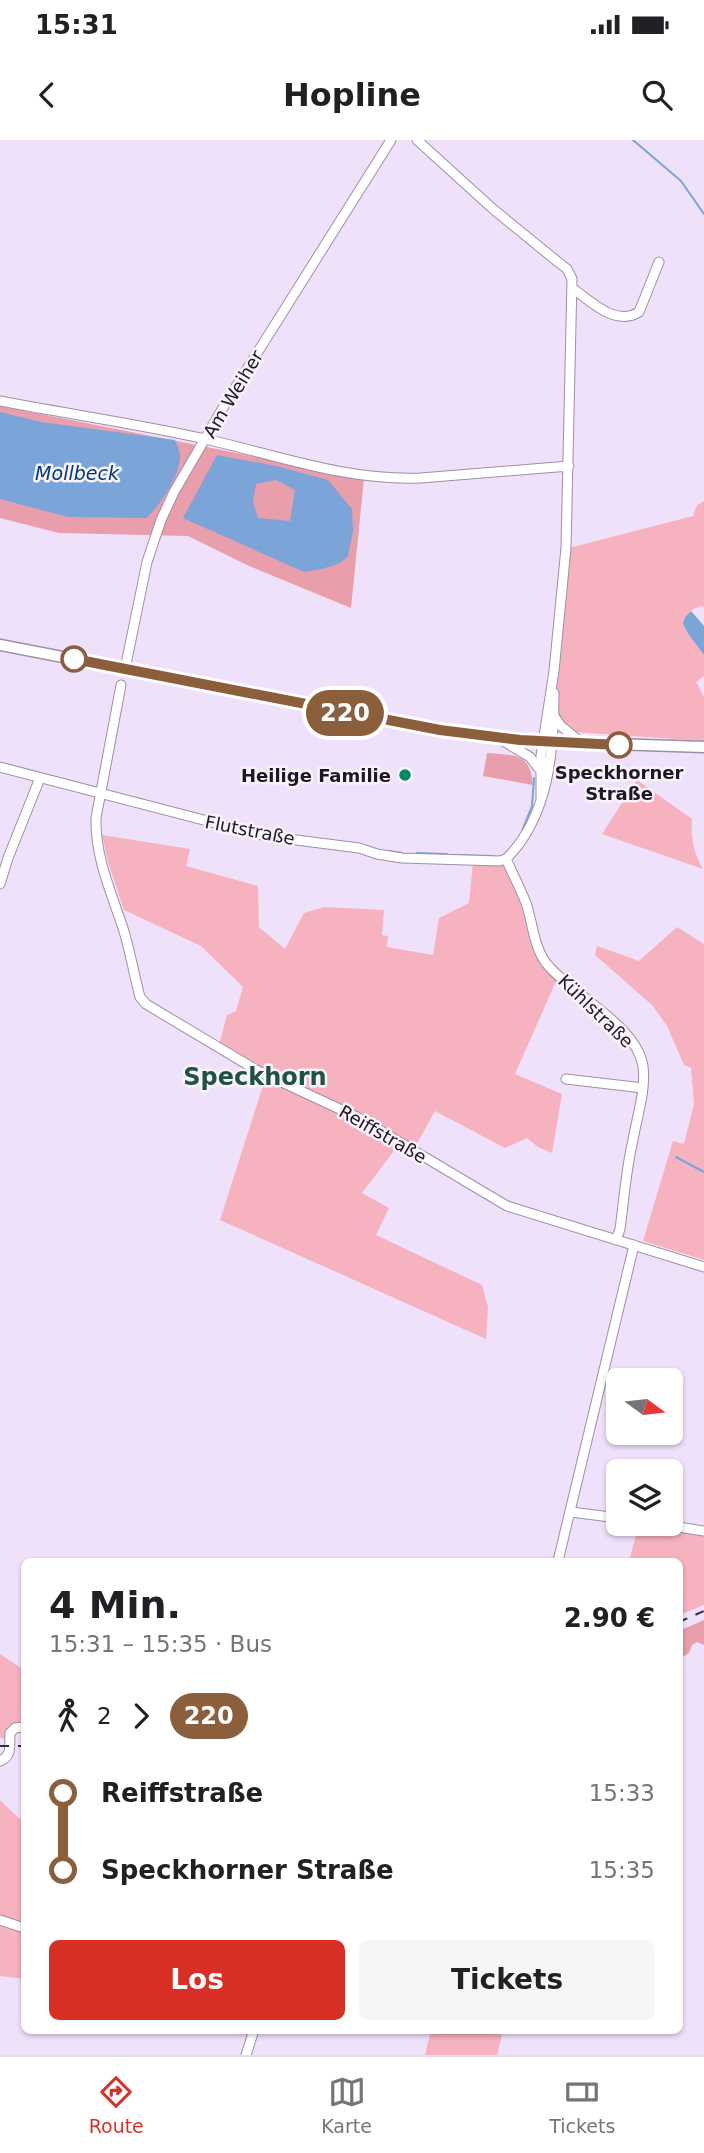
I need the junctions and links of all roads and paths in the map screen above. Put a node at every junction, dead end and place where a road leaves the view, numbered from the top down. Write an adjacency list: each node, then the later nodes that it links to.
1 (391, 140): 6 (street, Am Weiher)
2 (417, 140): 4 (street)
3 (659, 262): 4 (street)
4 (572, 288): 7 (street)
5 (0, 401): 6 (street)
6 (205, 439): 7 (street); 9 (street, Am Weiher)
7 (569, 466): 10 (street)
8 (0, 645): 9 (main road)
9 (126, 665): 13 (main road)
10 (554, 671): 12 (street); 14 (street)
11 (121, 685): 20 (street, Reiffstraße)
12 (554, 716): 14 (street); 15 (street)
13 (498, 738): 14 (main road); 18 (street)
14 (547, 742): 15 (main road); 18 (street); 21 (street)
15 (583, 744): 16 (main road)
16 (704, 747)
17 (0, 767): 19 (street, Flutstraße)
18 (540, 770): 21 (street)
19 (40, 778): 20 (street, Flutstraße); 23 (street)
20 (100, 793): 22 (street, Flutstraße); 26 (street, Reiffstraße)
21 (541, 799): 22 (street)
22 (506, 859): 25 (street, Kühlstraße)
23 (0, 884)
24 (566, 1079): 25 (street)
25 (643, 1088): 26 (street, Kühlstraße)
26 (616, 1240): 27 (street, Reiffstraße)
27 (634, 1245): 28 (street, Reiffstraße); 29 (street)
28 (704, 1266)
29 (571, 1511): 30 (street); 33 (street)
30 (606, 1516)
31 (683, 1528): 32 (street)
32 (704, 1531)
33 (559, 1558)
34 (21, 1728): 35 (street)
35 (0, 1761)
36 (0, 1920): 37 (street)
37 (21, 1927)
38 (253, 2034): 39 (street)
39 (246, 2055)

